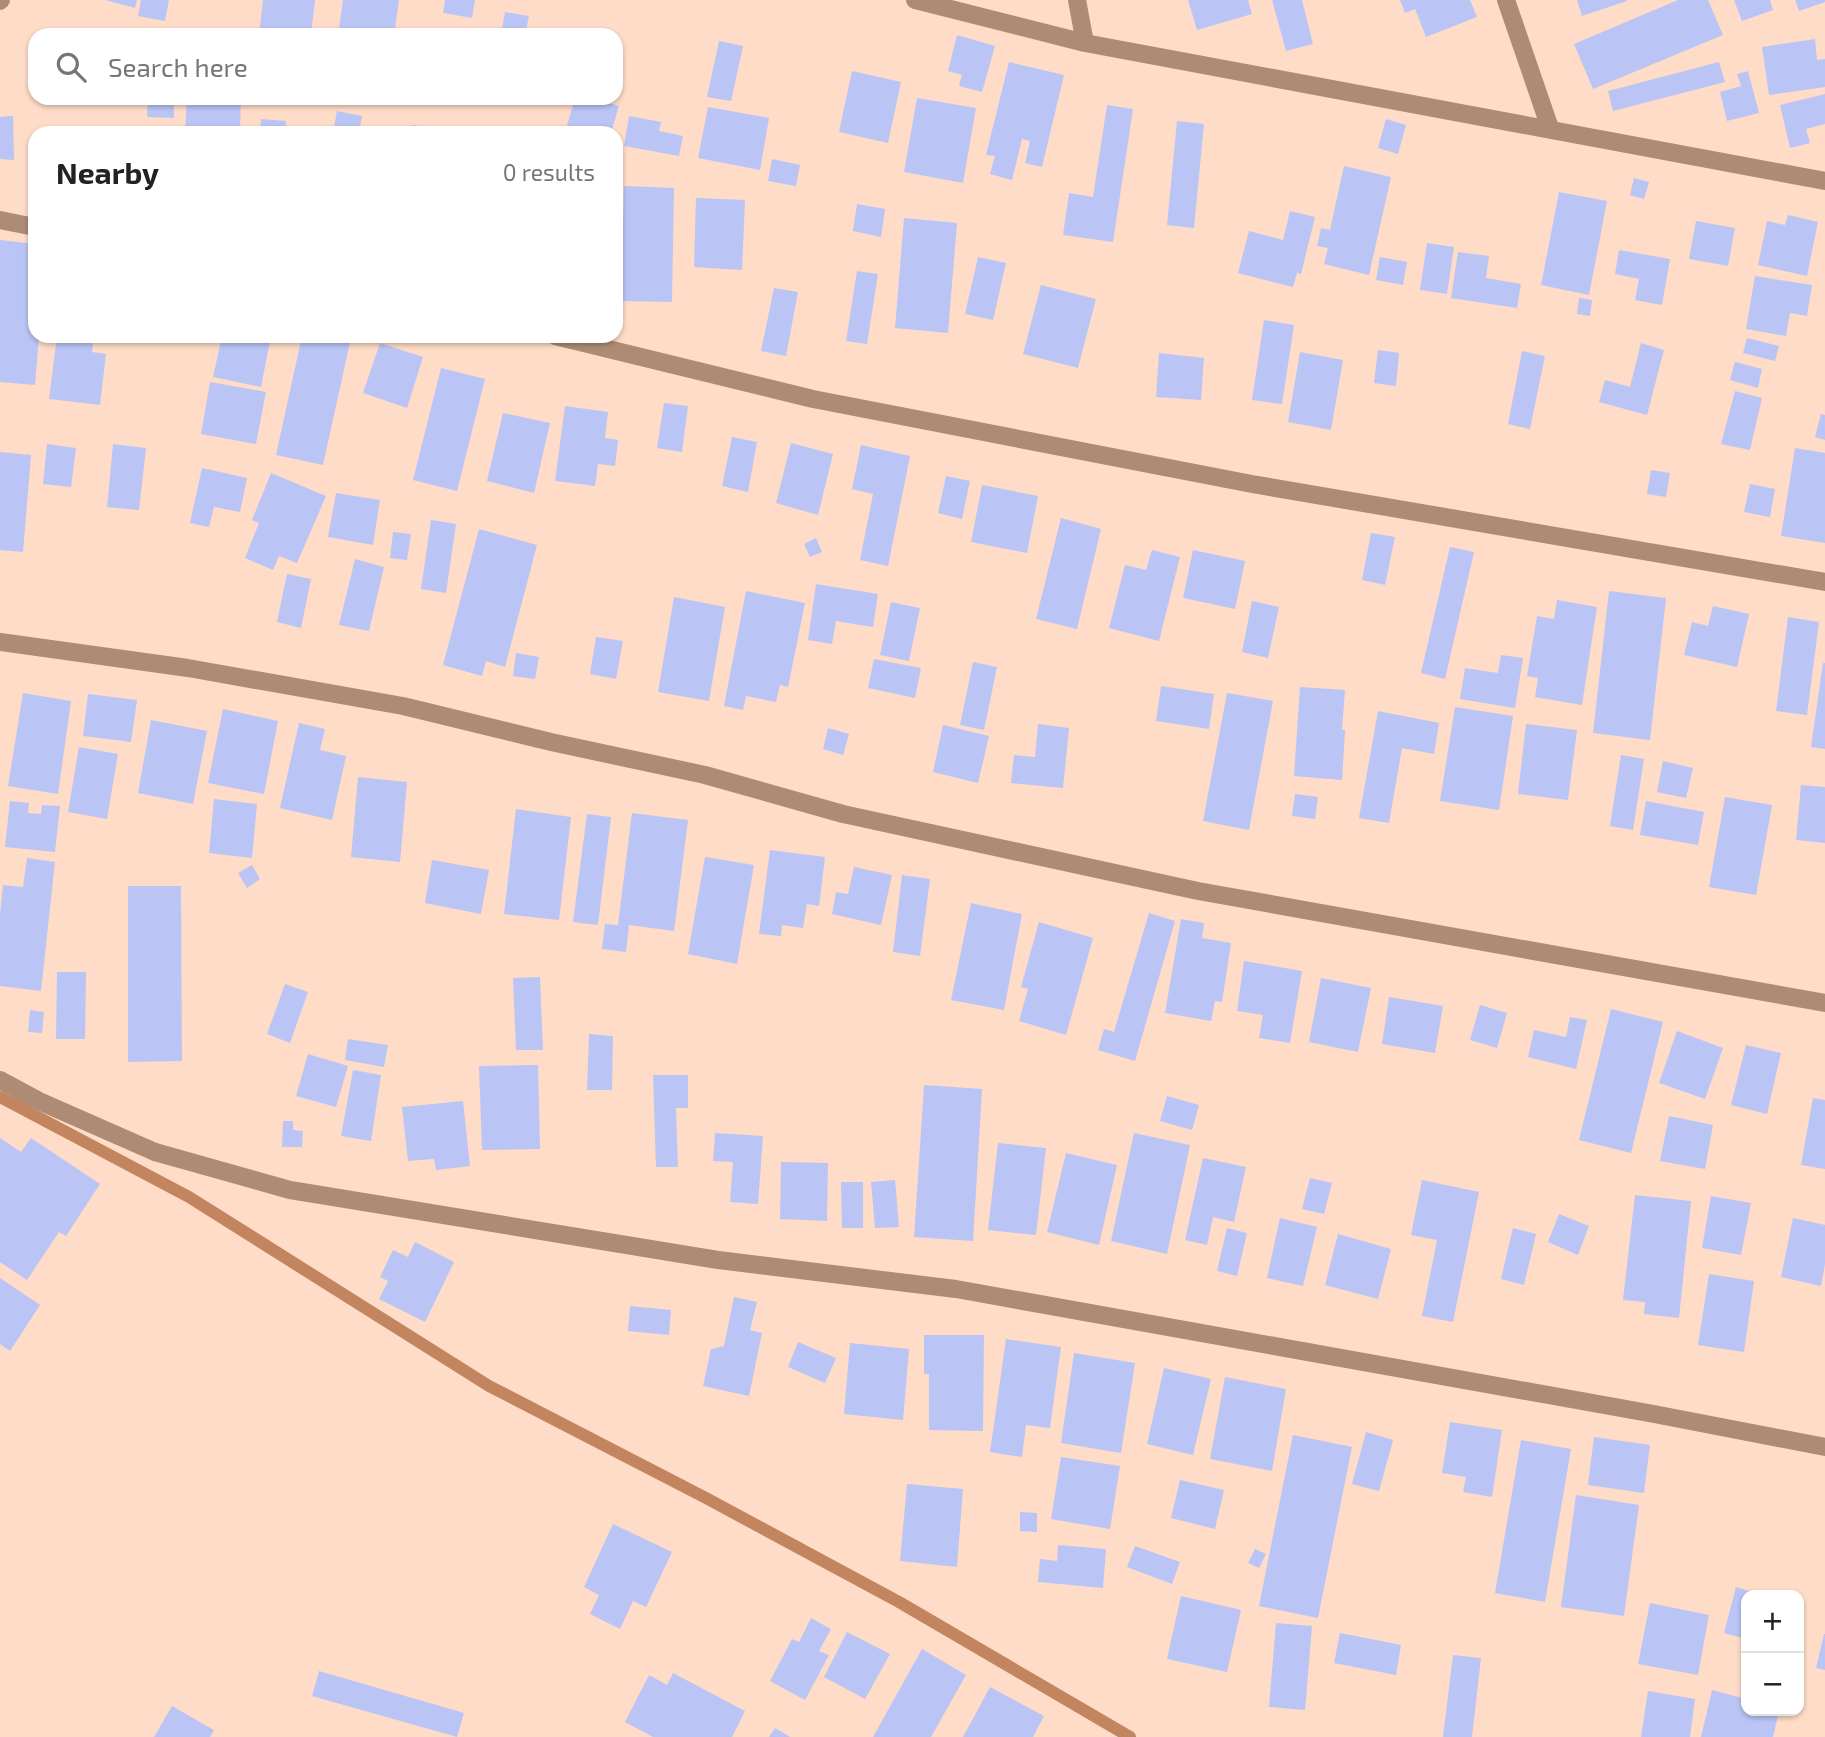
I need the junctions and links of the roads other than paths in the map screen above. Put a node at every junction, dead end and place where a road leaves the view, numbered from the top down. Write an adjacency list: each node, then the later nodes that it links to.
1 (915, 0): 4 (street)
2 (1077, 0): 4 (street)
3 (1506, 0): 5 (street)
4 (1085, 43): 5 (street)
5 (1550, 128): 6 (street)
6 (1825, 181)
7 (0, 220): 8 (street)
8 (28, 226)
9 (583, 343): 10 (street)
10 (1825, 582)
11 (0, 642): 12 (street)
12 (1825, 1003)
13 (0, 1080): 14 (street)
14 (1825, 1447)

